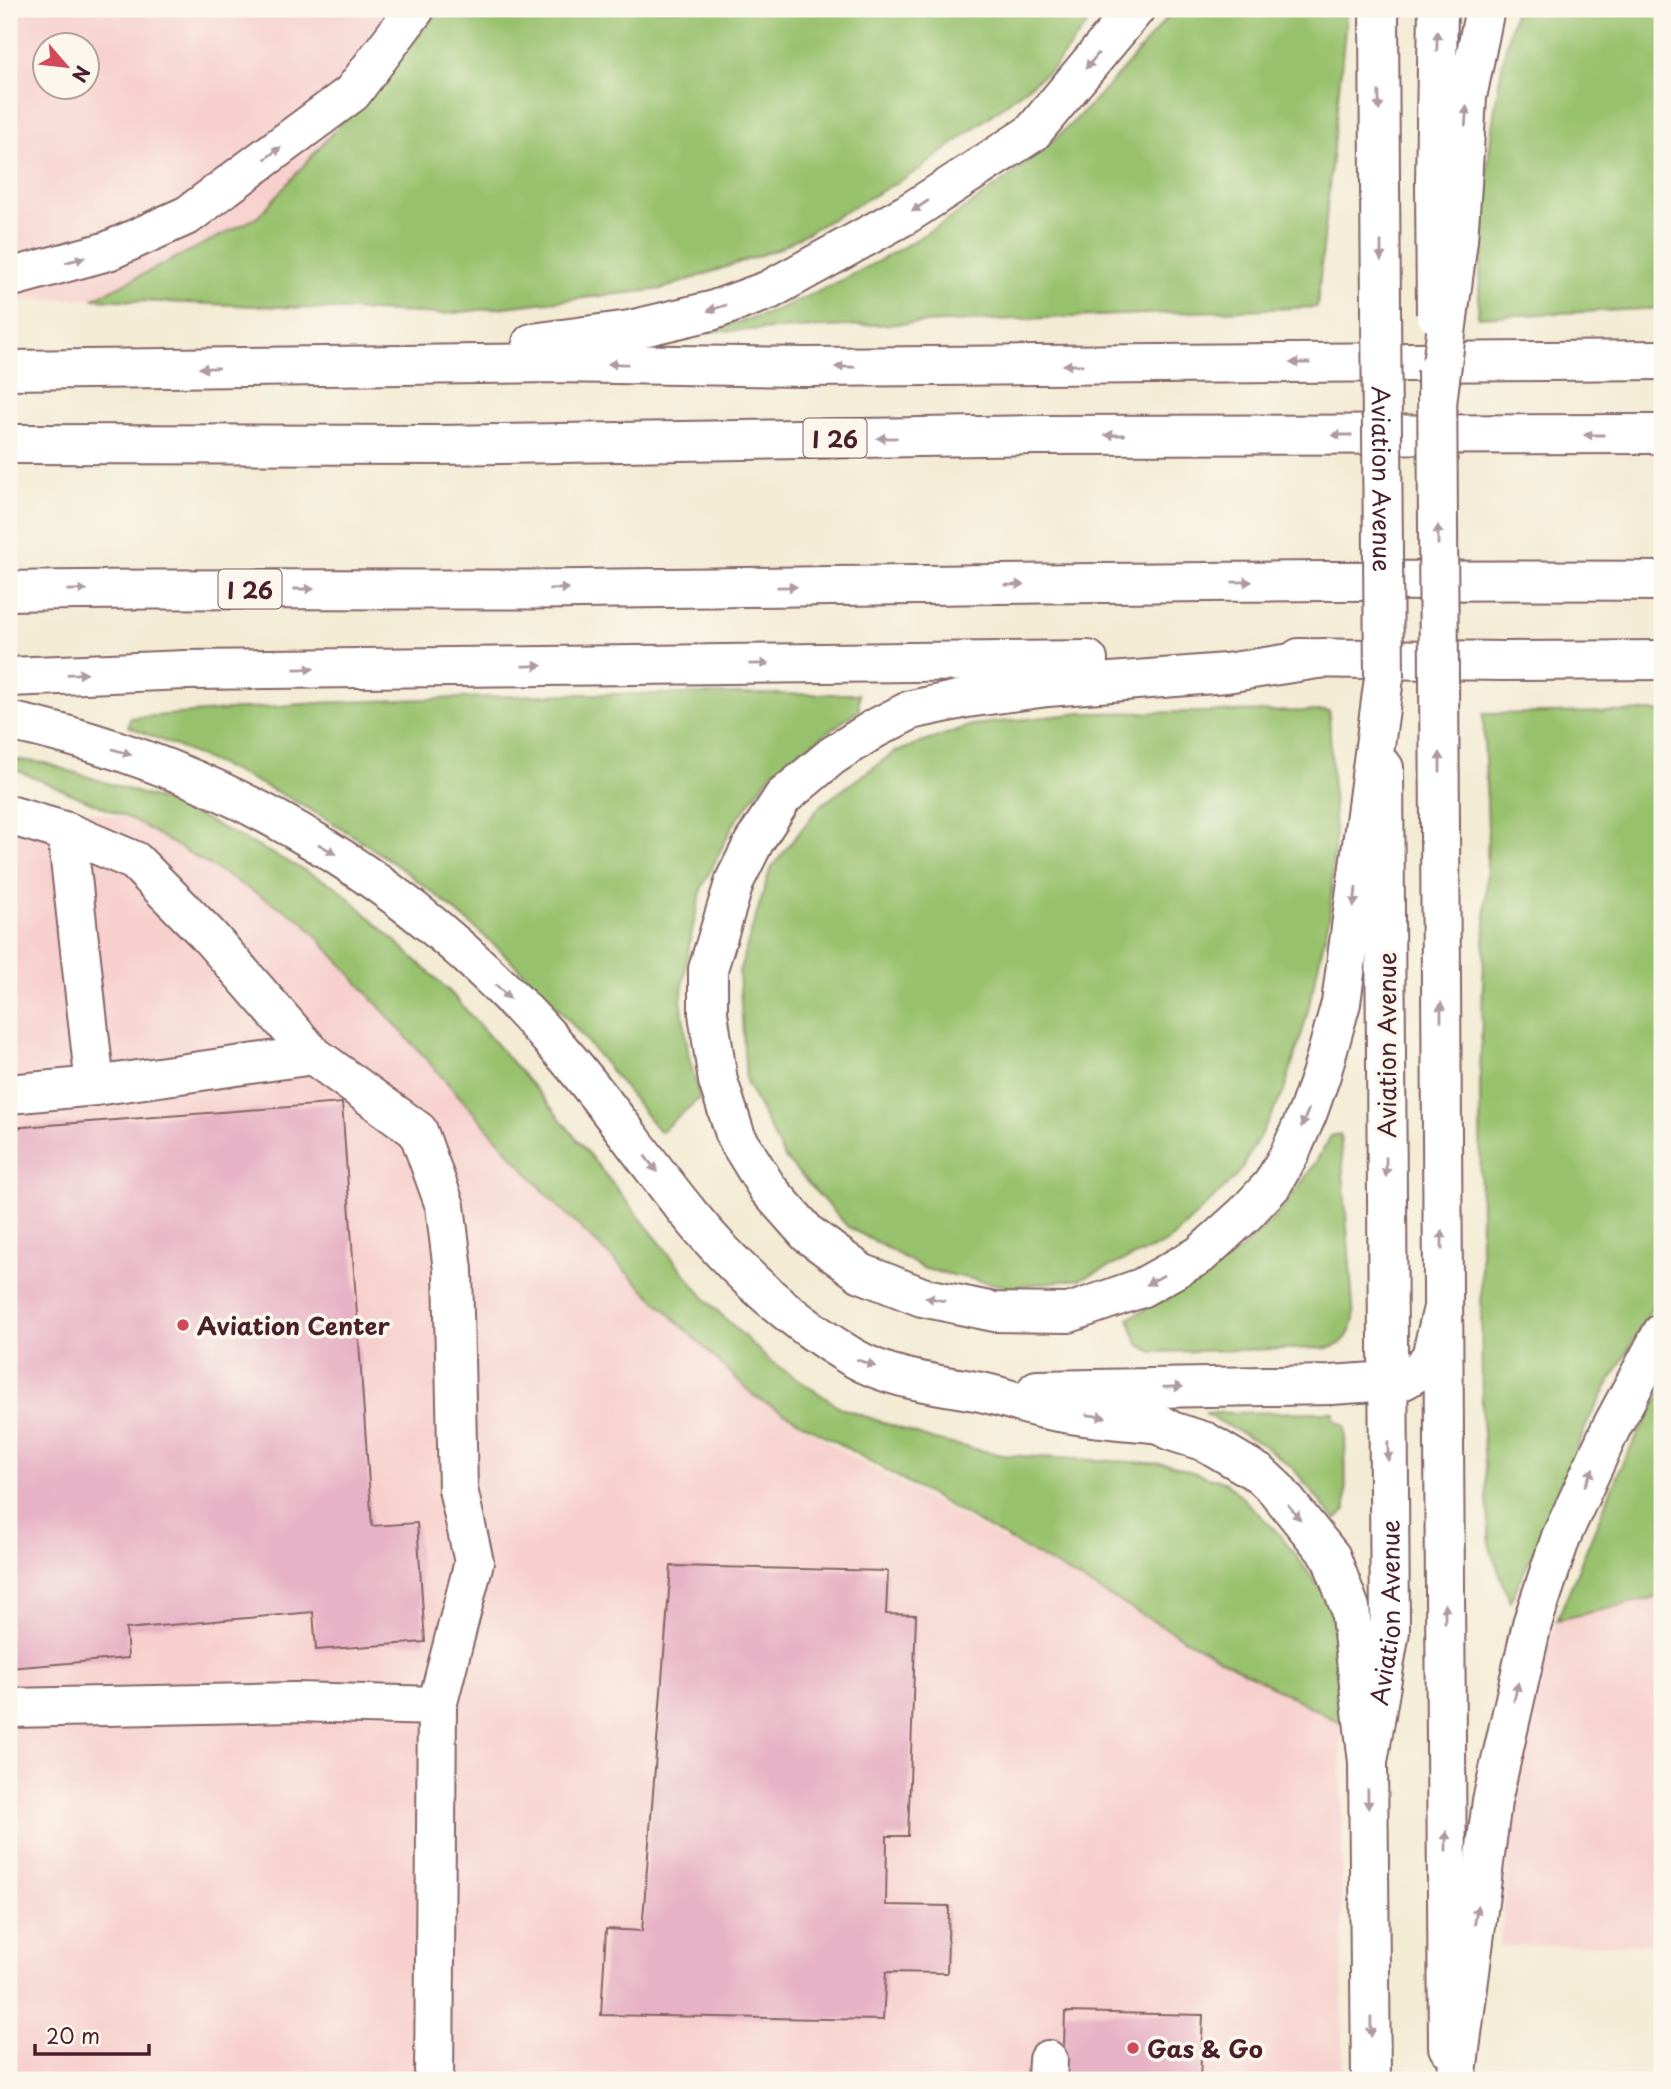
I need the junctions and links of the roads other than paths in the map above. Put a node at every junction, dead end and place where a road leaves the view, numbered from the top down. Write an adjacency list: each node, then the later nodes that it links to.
1 (415, 9): 7 (main road, one-way to 1)
2 (1135, 9): 11 (main road, one-way to 11)
3 (1378, 9): 22 (main road, Aviation Avenue, one-way to 22, bridge)
4 (1438, 9): 6 (main road, one-way to 4)
5 (1485, 9): 6 (main road, one-way to 5)
6 (1449, 184): 27 (main road, one-way to 6, bridge)
7 (9, 278)
8 (1662, 345): 10 (main road)
9 (1662, 360): 10 (main road)
10 (1494, 362): 11 (main road, one-way to 11)
11 (278, 367): 12 (main road, one-way to 12)
12 (9, 370)
13 (1662, 434): 14 (main road, I 26, one-way to 14)
14 (9, 444)
15 (1662, 581): 16 (main road, I 26, one-way to 15)
16 (9, 592)
17 (1324, 657): 18 (main road); 19 (main road, one-way to 17); 22 (main road, one-way to 17)
18 (1662, 660)
19 (9, 677)
20 (9, 721): 30 (main road, one-way to 30)
21 (9, 815): 23 (main road)
22 (1374, 829): 29 (main road, Aviation Avenue, one-way to 29)
23 (67, 832): 24 (main road); 25 (main road)
24 (313, 1055): 25 (main road); 31 (main road)
25 (94, 1086): 26 (main road)
26 (9, 1094)
27 (1443, 1308): 29 (main road); 36 (main road, one-way to 27)
28 (1662, 1333): 37 (main road, one-way to 28)
29 (1387, 1383): 30 (main road, one-way to 29); 33 (main road, Aviation Avenue, one-way to 33)
30 (982, 1392): 33 (main road, one-way to 33)
31 (437, 1706): 32 (main road); 34 (main road)
32 (9, 1708)
33 (1368, 1762): 35 (main road, Aviation Avenue, one-way to 35)
34 (434, 2080)
35 (1371, 2080)
36 (1448, 2080)
37 (1456, 2080)

